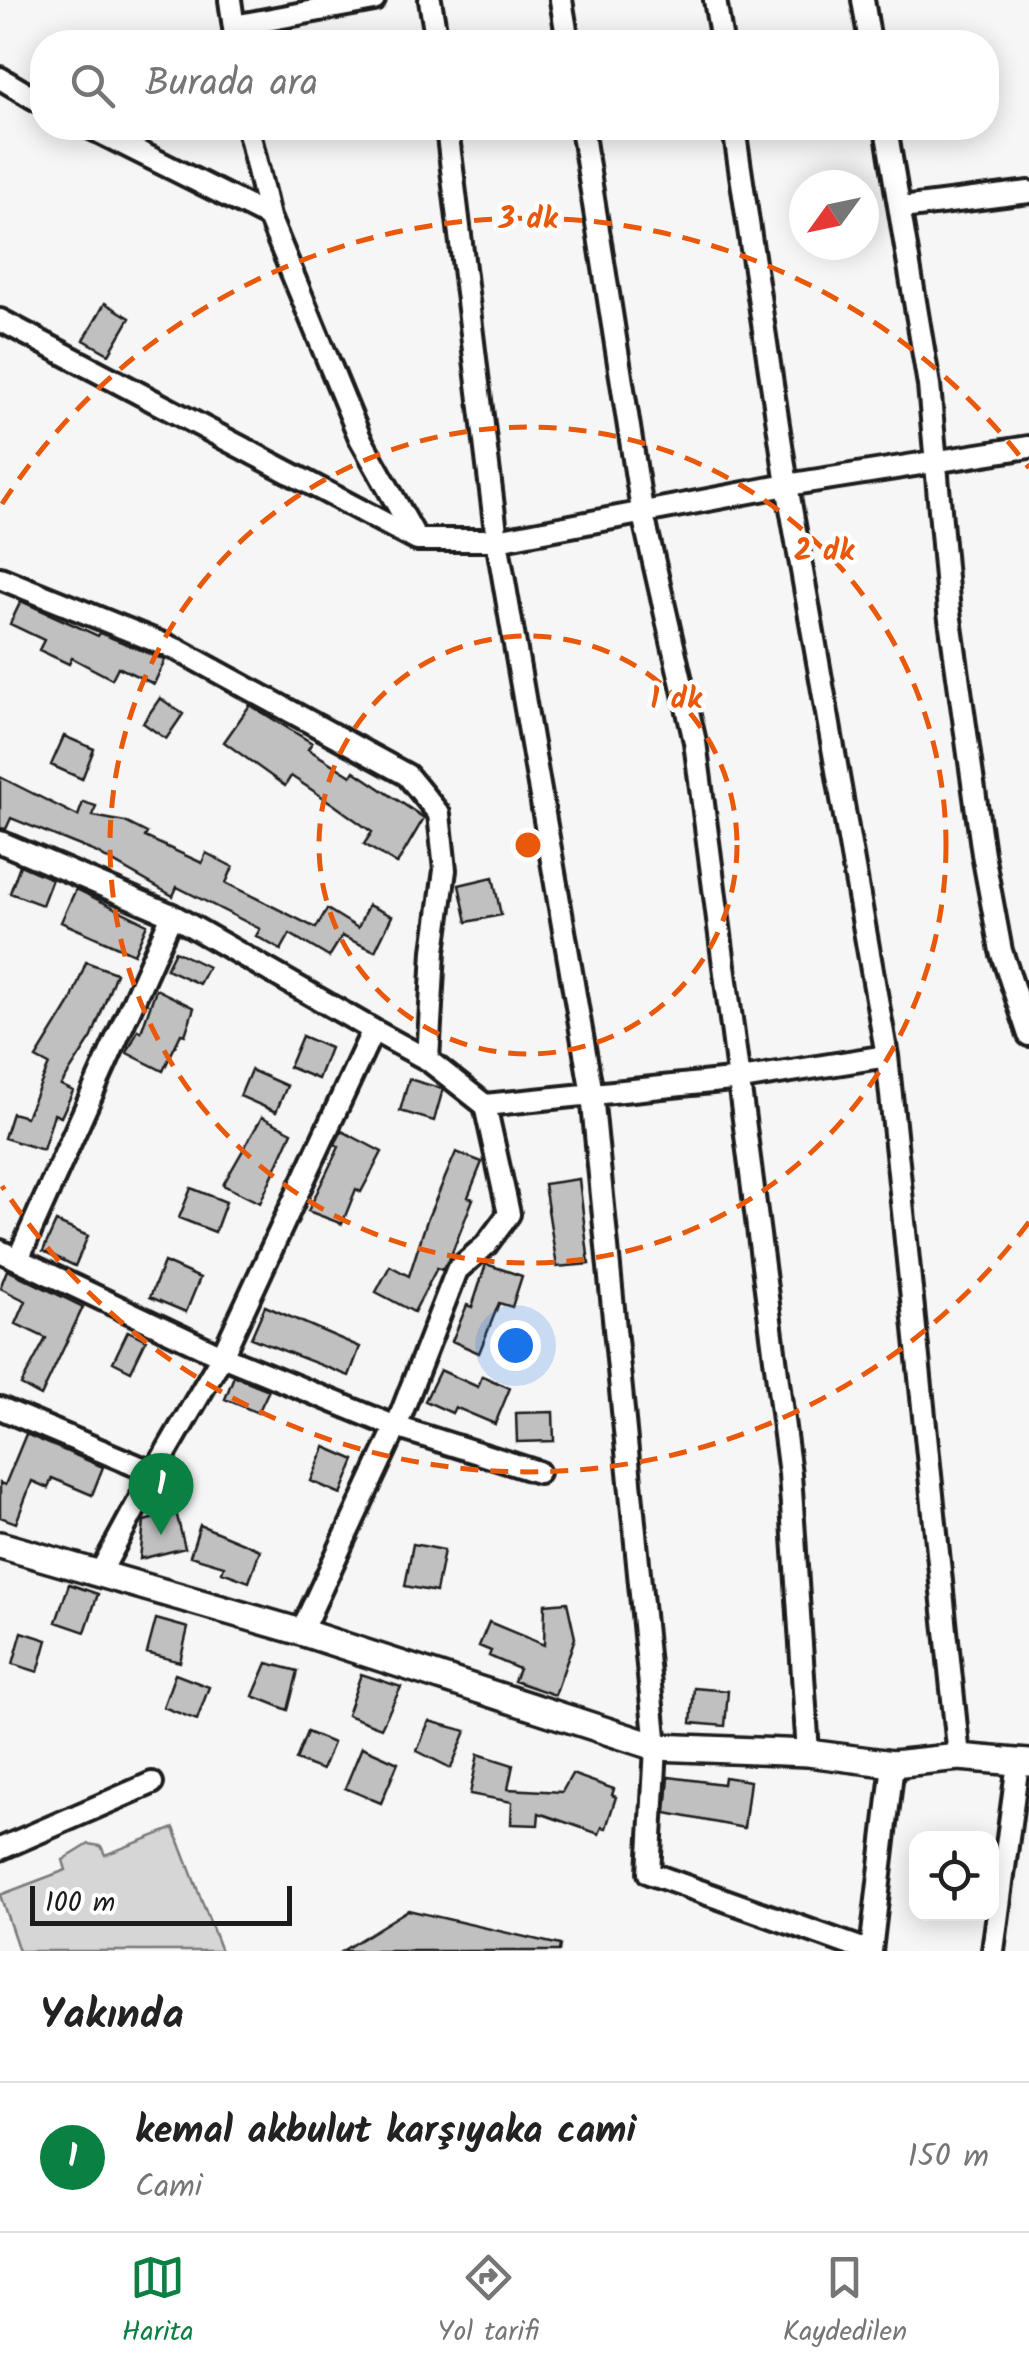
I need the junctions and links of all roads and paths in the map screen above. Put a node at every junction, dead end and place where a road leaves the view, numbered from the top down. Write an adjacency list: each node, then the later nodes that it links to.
1 (230, 0): 7 (street)
2 (374, 0): 8 (street)
3 (430, 0): 9 (street)
4 (561, 0): 10 (street)
5 (716, 0): 11 (street)
6 (862, 0): 12 (street)
7 (234, 30)
8 (251, 30)
9 (435, 30)
10 (566, 30)
11 (720, 30)
12 (868, 30)
13 (0, 78): 14 (street)
14 (30, 96)
15 (116, 140): 23 (street)
16 (251, 140): 23 (street)
17 (449, 140): 30 (street)
18 (584, 140): 28 (street)
19 (736, 140): 27 (street)
20 (888, 140): 22 (street)
21 (1029, 192): 22 (street)
22 (902, 208): 26 (street)
23 (269, 217): 29 (street)
24 (0, 320): 29 (street)
25 (1029, 447): 26 (street)
26 (933, 466): 27 (street); 35 (street)
27 (787, 485): 28 (street); 36 (street)
28 (642, 510): 30 (street); 38 (street)
29 (417, 540): 30 (street)
30 (497, 540): 39 (street)
31 (0, 578): 37 (street)
32 (0, 842): 33 (street)
33 (172, 915): 34 (street); 41 (street)
34 (373, 1030): 37 (street); 42 (street)
35 (1029, 1035)
36 (887, 1056): 38 (street); 52 (street)
37 (428, 1060): 40 (street)
38 (741, 1079): 39 (street); 51 (street)
39 (592, 1094): 40 (street); 50 (street)
40 (485, 1105): 44 (street)
41 (9, 1255): 42 (street)
42 (222, 1356): 44 (street); 46 (street)
43 (0, 1408): 46 (street)
44 (396, 1427): 45 (street); 49 (street)
45 (538, 1472)
46 (154, 1473): 48 (street)
47 (0, 1546): 48 (street)
48 (100, 1573): 49 (street)
49 (301, 1632): 50 (street)
50 (656, 1747): 51 (street); 57 (street)
51 (808, 1754): 54 (street)
52 (959, 1757): 53 (street); 54 (street)
53 (1023, 1763): 58 (street)
54 (893, 1764): 57 (street)
55 (152, 1783): 56 (street)
56 (0, 1849)
57 (870, 1951)
58 (993, 1951)

